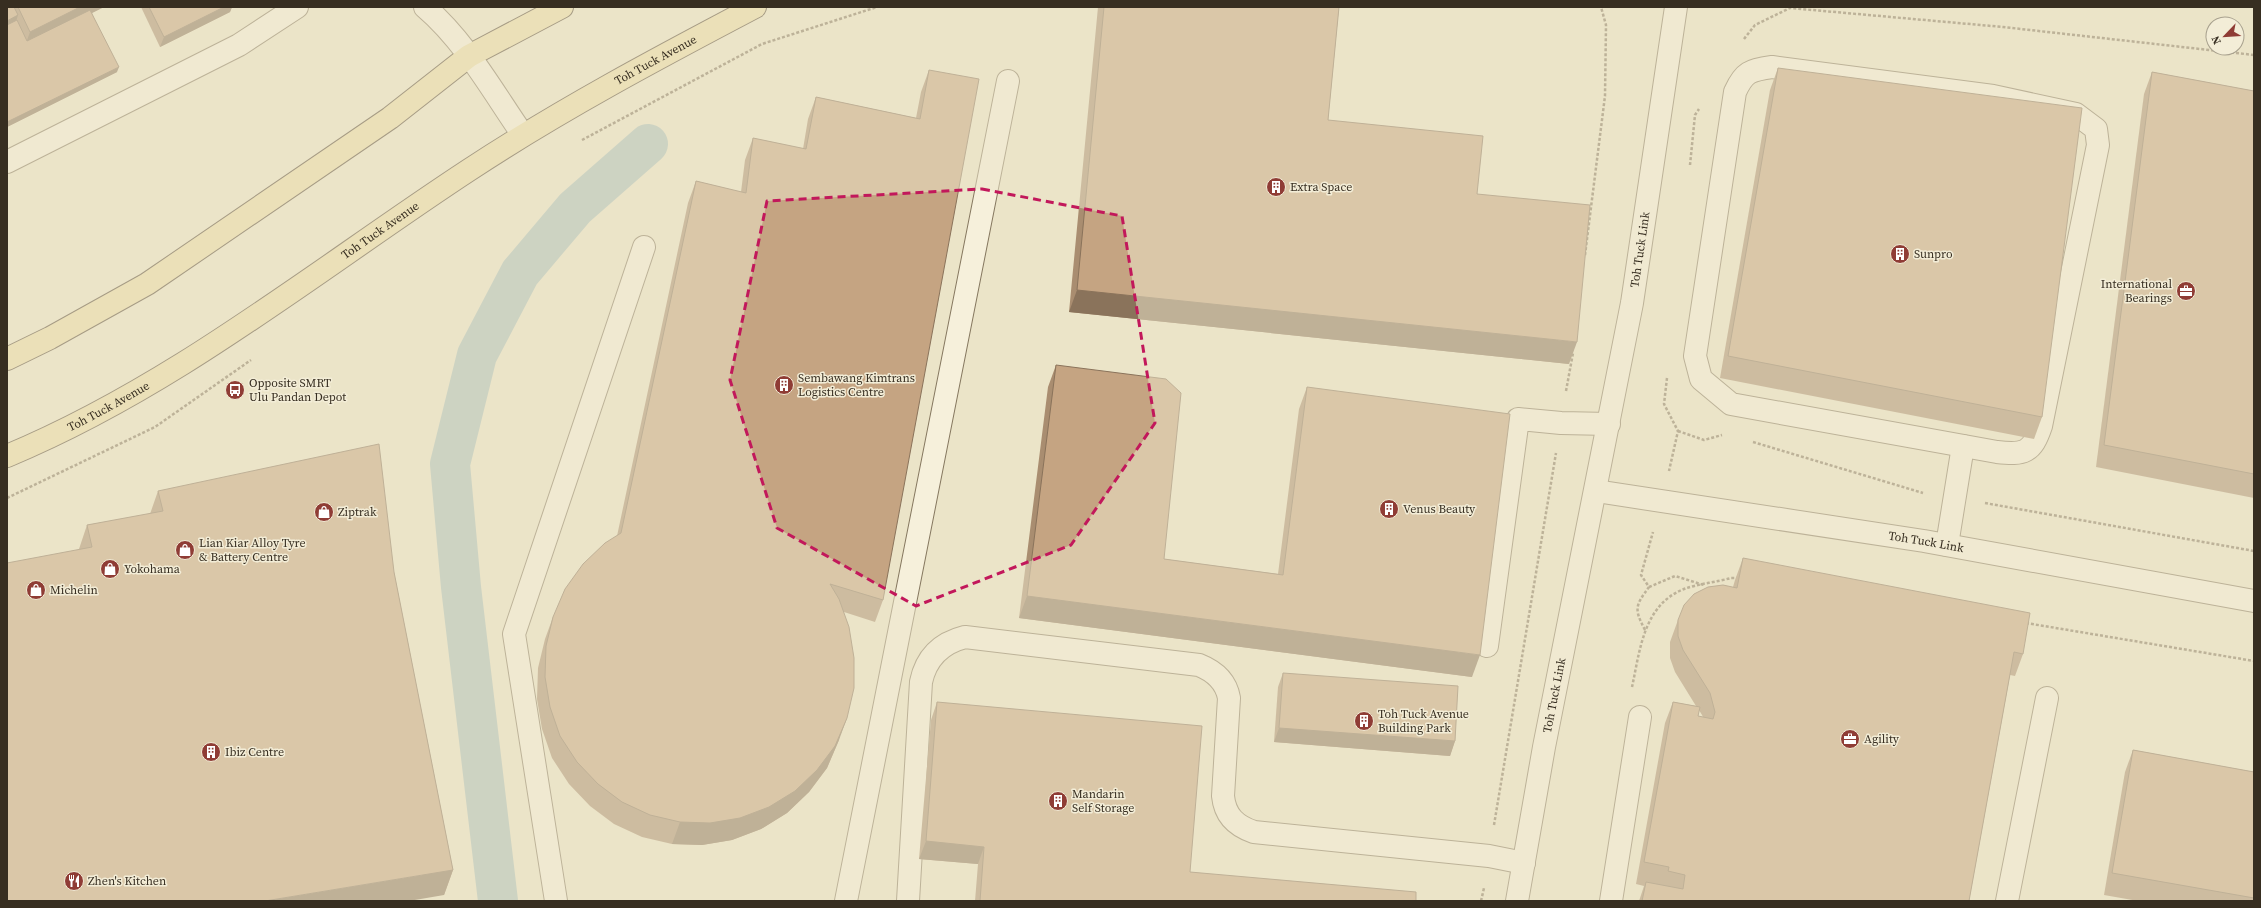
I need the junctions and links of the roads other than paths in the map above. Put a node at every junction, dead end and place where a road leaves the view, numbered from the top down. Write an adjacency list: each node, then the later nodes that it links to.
1 (297, 7): 9 (street)
2 (425, 7): 6 (street)
3 (562, 7): 6 (main road)
4 (755, 7): 8 (main road, Toh Tuck Avenue)
5 (1676, 7): 12 (street, Toh Tuck Link)
6 (469, 56): 8 (street); 11 (main road)
7 (1008, 81): 23 (street)
8 (523, 135): 14 (main road, Toh Tuck Avenue)
9 (7, 162)
10 (644, 247): 22 (street)
11 (7, 359)
12 (1609, 424): 15 (street, Toh Tuck Link); 18 (street)
13 (1963, 446): 13 (street); 16 (street)
14 (7, 456)
15 (1596, 491): 16 (street, Toh Tuck Link); 21 (street, Toh Tuck Link)
16 (1947, 545): 17 (street, Toh Tuck Link)
17 (2254, 601)
18 (1487, 646)
19 (2047, 698): 27 (street)
20 (1640, 717): 26 (street)
21 (1524, 863): 24 (street); 25 (street, Toh Tuck Link)
22 (556, 901)
23 (846, 901)
24 (908, 901)
25 (1517, 901)
26 (1611, 901)
27 (2007, 901)

